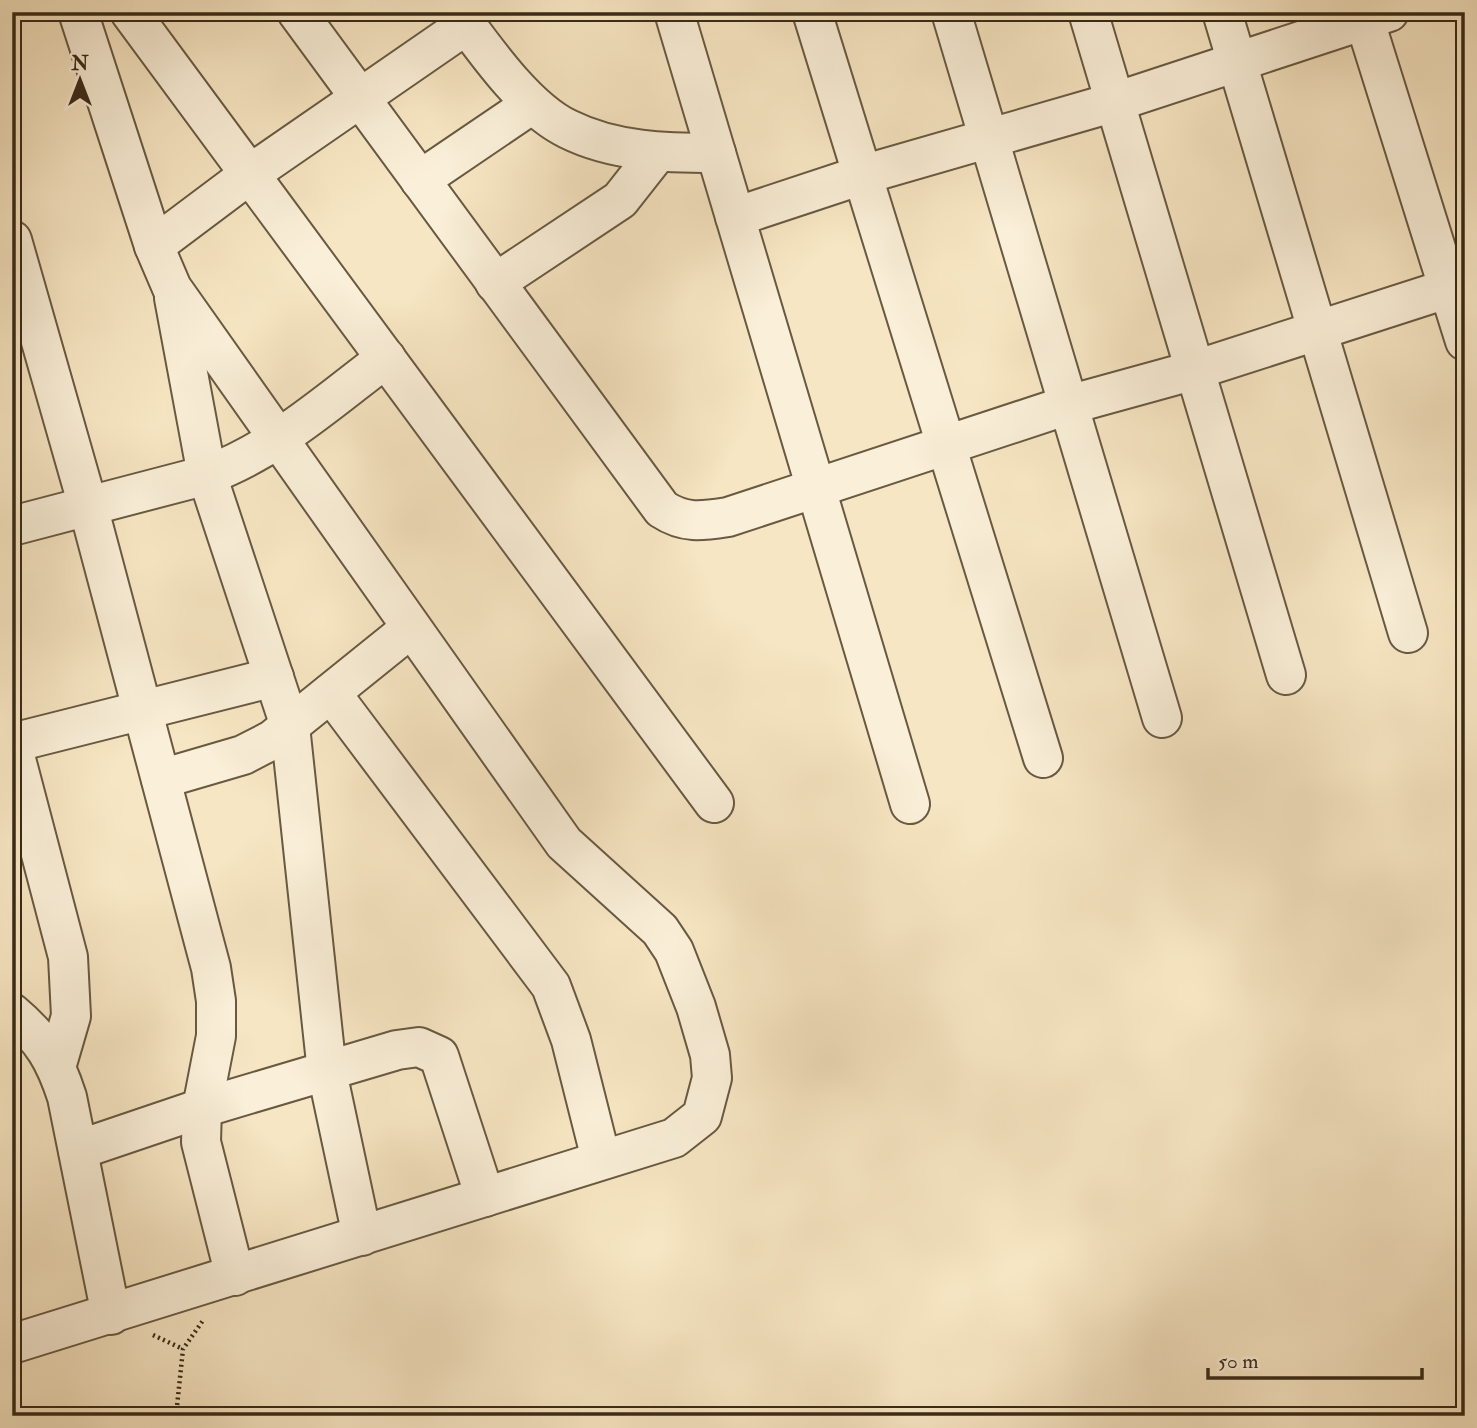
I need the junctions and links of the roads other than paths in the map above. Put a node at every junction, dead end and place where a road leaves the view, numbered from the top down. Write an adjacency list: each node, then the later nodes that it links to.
1 (78, 12): 23 (street)
2 (130, 12): 18 (street)
3 (298, 12): 12 (street)
4 (674, 12): 17 (street)
5 (812, 12): 19 (street)
6 (951, 12): 15 (street)
7 (1088, 12): 13 (street)
8 (1222, 12): 11 (street)
9 (1372, 15): 11 (street); 25 (street)
10 (462, 19): 12 (street); 14 (street)
11 (1237, 61): 13 (street); 27 (street)
12 (361, 100): 18 (street); 20 (street)
13 (1115, 102): 15 (street); 30 (street)
14 (533, 104): 16 (street); 20 (street)
15 (990, 139): 19 (street); 31 (street)
16 (657, 153): 17 (street); 24 (street)
17 (716, 153): 21 (street)
18 (250, 174): 23 (street); 29 (street)
19 (862, 175): 21 (street); 33 (street)
20 (420, 180): 24 (street)
21 (735, 217): 35 (street)
22 (12, 240): 36 (street)
23 (154, 246): 26 (street)
24 (495, 283): 35 (street)
25 (1457, 285): 27 (street); 28 (street)
26 (172, 288): 32 (street); 34 (street)
27 (1317, 331): 30 (street); 39 (street)
28 (1465, 341)
29 (386, 358): 32 (street); 49 (street)
30 (1195, 370): 31 (street); 40 (street)
31 (1068, 405): 33 (street); 44 (street)
32 (279, 439): 34 (street); 38 (street)
33 (946, 446): 35 (street); 47 (street)
34 (207, 475): 36 (street); 41 (street)
35 (817, 490): 50 (street)
36 (88, 506): 37 (street); 43 (street)
37 (12, 526)
38 (411, 628): 42 (street); 56 (street)
39 (1408, 634)
40 (1286, 675)
41 (274, 677): 43 (street); 45 (street)
42 (331, 693): 45 (street); 56 (street)
43 (142, 710): 46 (street); 48 (street)
44 (1162, 718)
45 (290, 726): 48 (street); 53 (street)
46 (12, 744): 52 (street)
47 (1043, 758)
48 (161, 779): 54 (street)
49 (714, 803)
50 (910, 804)
51 (12, 1013): 52 (street)
52 (57, 1064): 55 (street)
53 (327, 1072): 54 (street); 57 (street); 58 (street)
54 (202, 1108): 55 (street); 59 (street)
55 (78, 1150): 60 (street)
56 (601, 1159): 57 (street)
57 (485, 1197): 58 (street)
58 (362, 1236): 59 (street)
59 (235, 1276): 60 (street)
60 (111, 1315): 61 (street)
61 (12, 1345)

